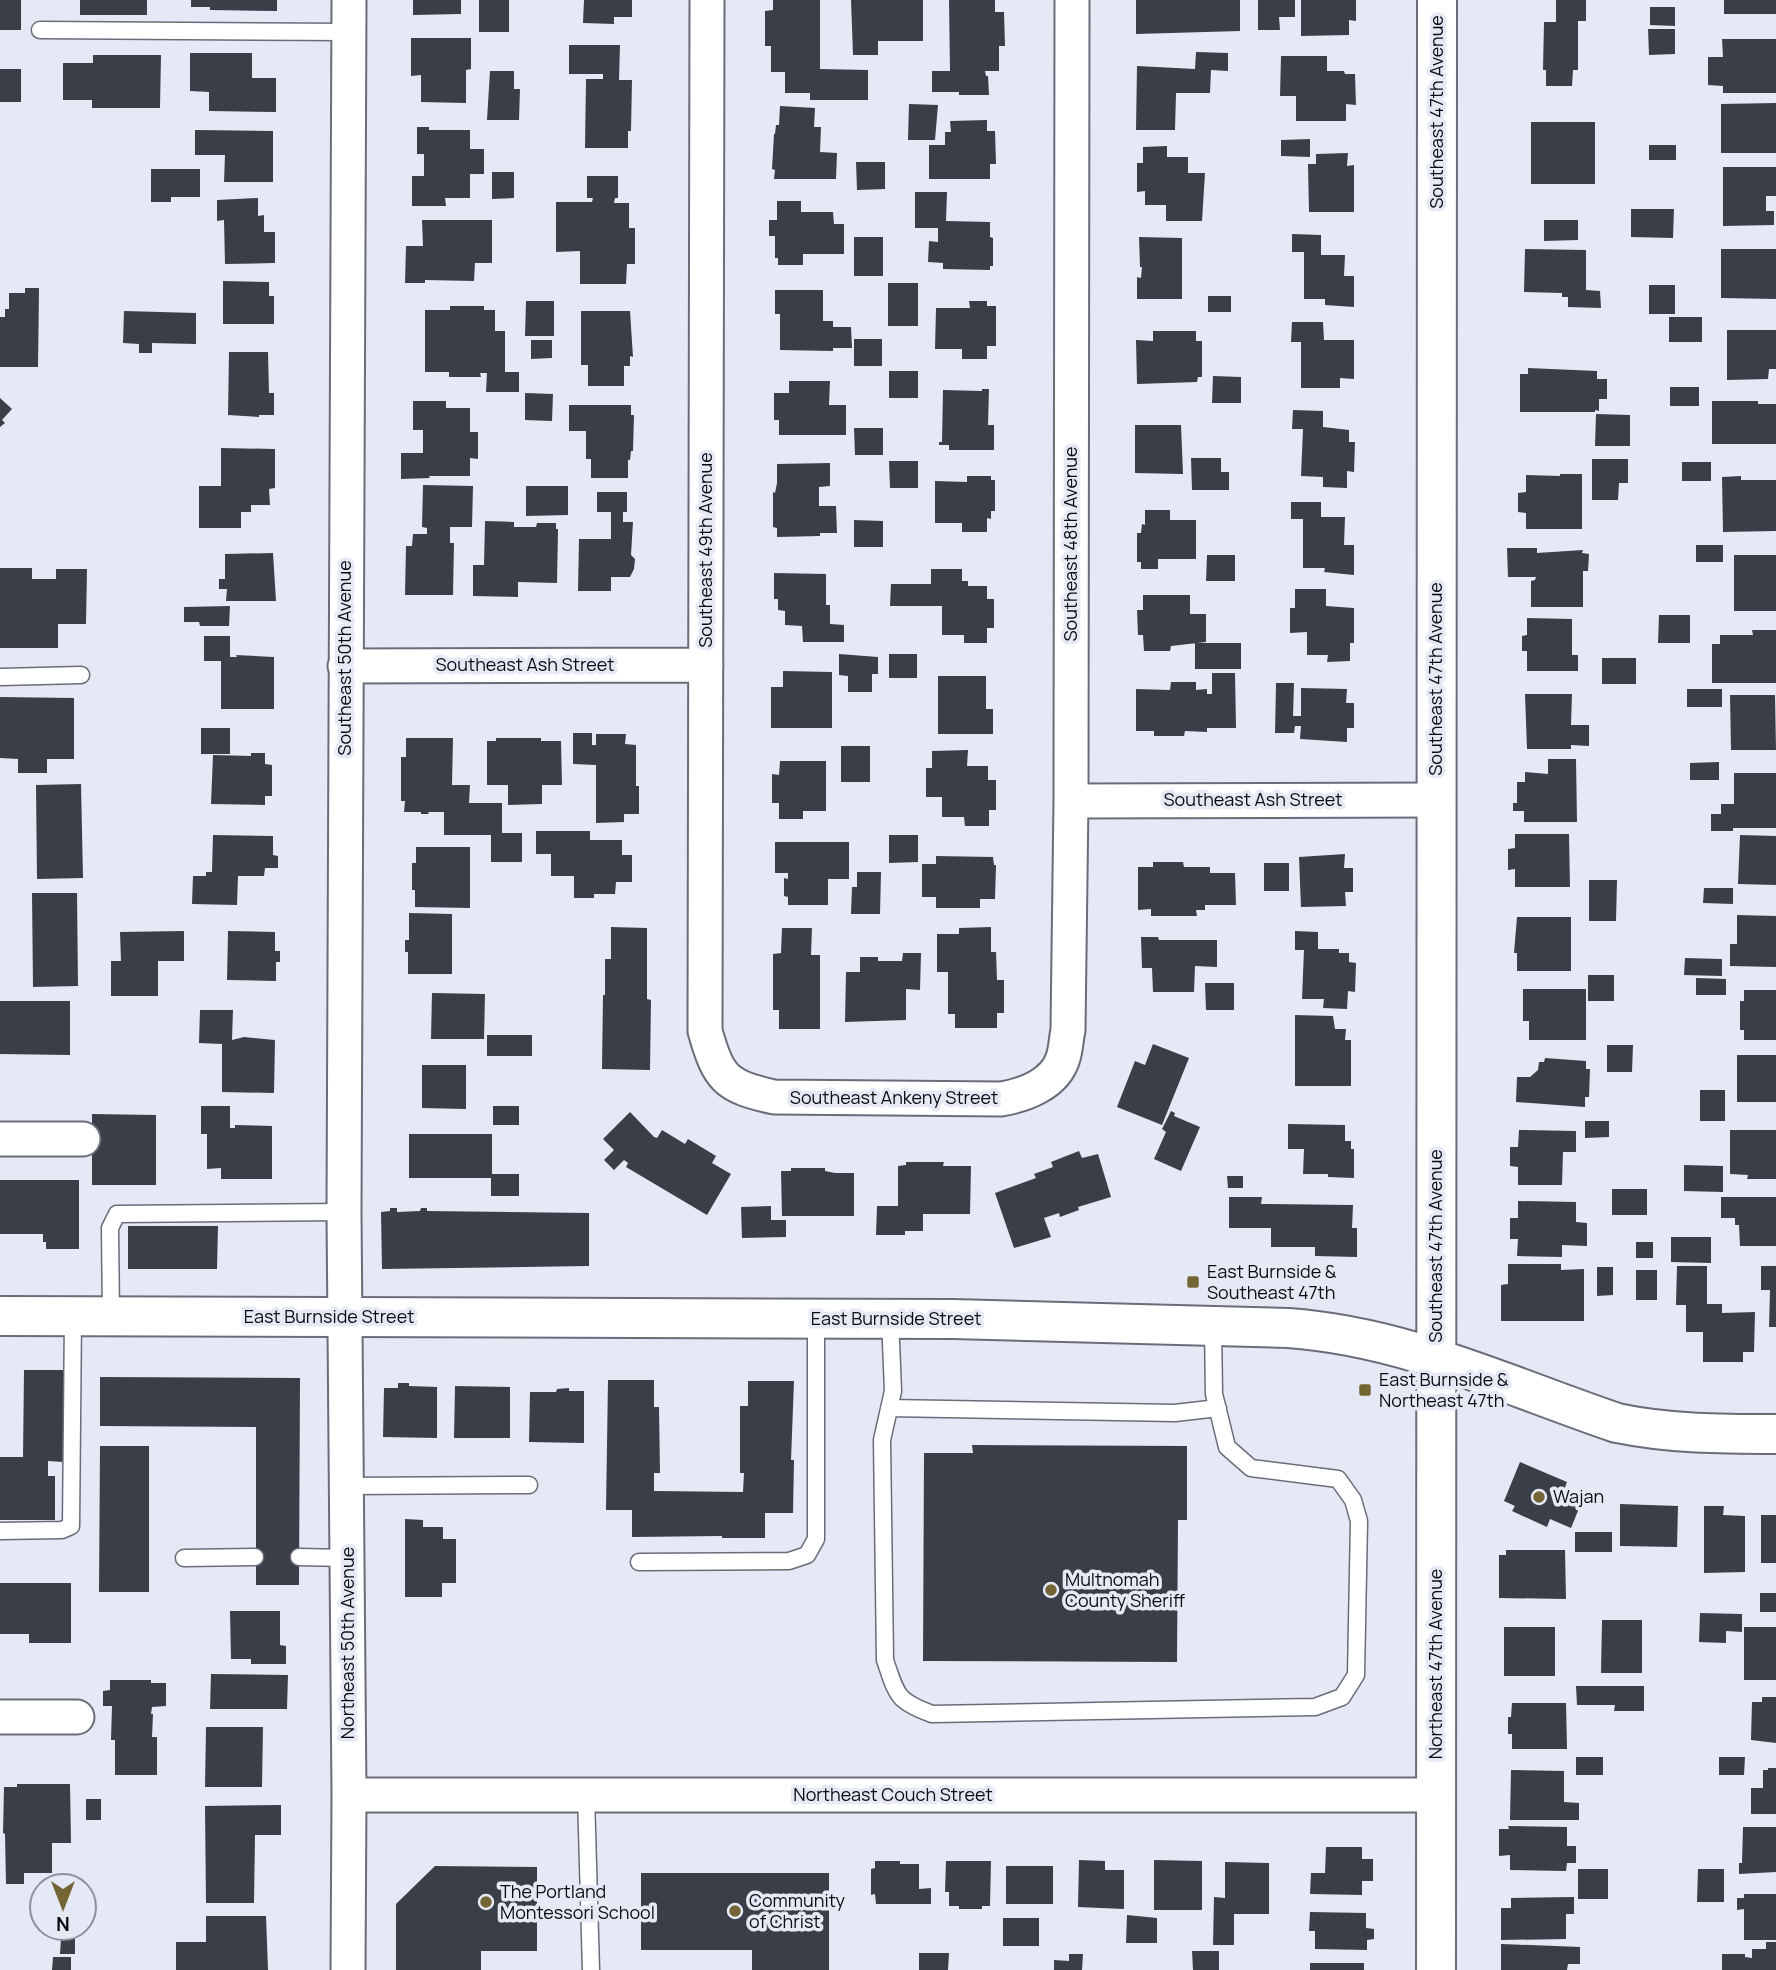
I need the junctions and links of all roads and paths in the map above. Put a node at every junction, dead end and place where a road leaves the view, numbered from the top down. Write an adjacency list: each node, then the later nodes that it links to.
1 (349, 0): 6 (street, Southeast 50th Avenue)
2 (707, 0): 7 (street, Southeast 49th Avenue)
3 (1072, 0): 12 (street, Southeast 48th Avenue)
4 (1437, 0): 11 (street, Southeast 47th Avenue)
5 (40, 30): 6 (lane)
6 (349, 33): 8 (street, Southeast 50th Avenue)
7 (706, 665): 8 (street, Southeast Ash Street); 14 (street, Southeast 49th Avenue)
8 (345, 666): 17 (street, Southeast 50th Avenue)
9 (81, 675): 10 (lane)
10 (0, 677)
11 (1436, 800): 12 (street, Southeast Ash Street); 25 (street, Southeast 47th Avenue)
12 (1071, 801): 13 (street, Southeast 48th Avenue)
13 (1046, 1082): 14 (street, Southeast Ankeny Street)
14 (739, 1089)
15 (0, 1139): 16 (street)
16 (83, 1139)
17 (344, 1212): 20 (lane); 21 (street, Southeast 50th Avenue)
18 (0, 1316): 19 (street, East Burnside Street)
19 (73, 1316): 20 (street, East Burnside Street); 31 (lane)
20 (111, 1316): 21 (street, East Burnside Street)
21 (346, 1317): 22 (street, East Burnside Street); 30 (street, Northeast 50th Avenue)
22 (816, 1318): 23 (street, East Burnside Street); 36 (lane)
23 (890, 1318): 24 (street, East Burnside Street); 26 (lane)
24 (1213, 1326): 25 (street, East Burnside Street); 27 (lane)
25 (1435, 1358): 28 (street, East Burnside Street); 41 (street, Northeast 47th Avenue)
26 (889, 1408): 27 (lane); 27 (lane)
27 (1218, 1408)
28 (1776, 1434)
29 (529, 1485): 30 (lane)
30 (347, 1486): 35 (street, Northeast 50th Avenue)
31 (0, 1531)
32 (255, 1557): 34 (lane)
33 (299, 1557): 35 (lane)
34 (184, 1558)
35 (347, 1558): 39 (street, Northeast 50th Avenue)
36 (639, 1562)
37 (0, 1717): 38 (street)
38 (77, 1717)
39 (349, 1795): 40 (street, Northeast Couch Street); 42 (street, Northeast 50th Avenue)
40 (586, 1795): 41 (street, Northeast Couch Street); 43 (lane)
41 (1437, 1795): 44 (street, Northeast 47th Avenue)
42 (348, 1970)
43 (591, 1970)
44 (1436, 1970)

